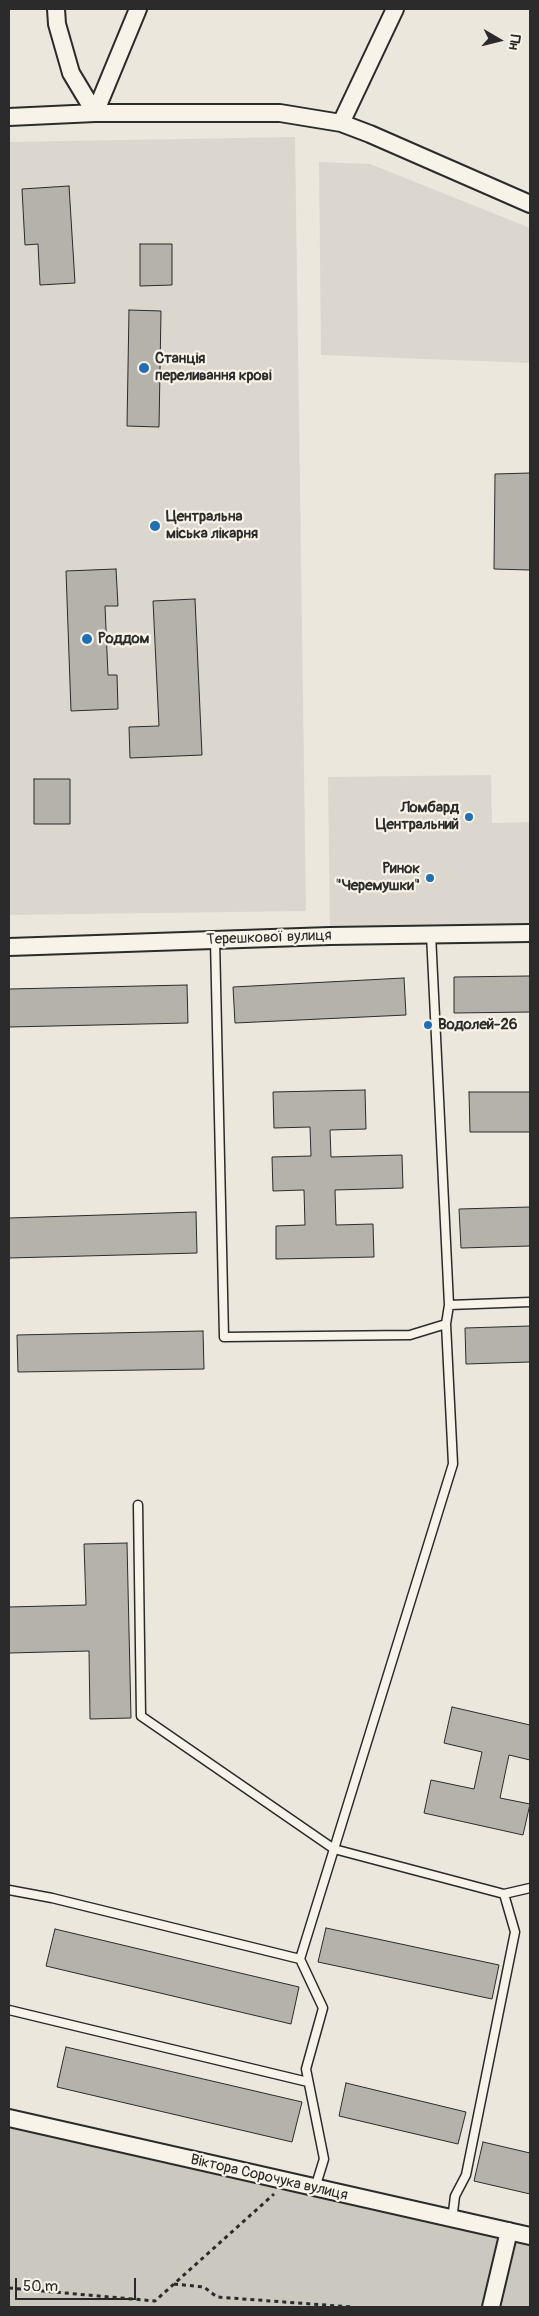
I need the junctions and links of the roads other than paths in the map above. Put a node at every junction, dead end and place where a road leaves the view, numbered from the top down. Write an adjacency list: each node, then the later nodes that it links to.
1 (56, 9): 4 (street)
2 (138, 9): 4 (street)
3 (395, 9): 6 (street)
4 (96, 113): 5 (street); 6 (street)
5 (9, 117)
6 (341, 124): 7 (street)
7 (530, 204)
8 (530, 933): 9 (street, Терешкової вулиця)
9 (431, 934): 10 (street, Терешкової вулиця); 13 (lane)
10 (215, 940): 11 (street, Терешкової вулиця); 14 (lane)
11 (9, 947)
12 (530, 1302): 13 (lane)
13 (449, 1305): 14 (lane)
14 (446, 1324): 16 (lane)
15 (138, 1504): 16 (lane)
16 (334, 1849): 19 (lane); 20 (lane)
17 (530, 1888): 19 (lane)
18 (9, 1890): 20 (lane)
19 (504, 1894): 25 (lane)
20 (300, 1958): 22 (lane)
21 (9, 2010): 22 (lane)
22 (308, 2082): 24 (lane)
23 (9, 2118): 24 (street, Віктора Сорочука вулиця)
24 (314, 2188): 25 (street, Віктора Сорочука вулиця)
25 (452, 2220): 26 (street, Віктора Сорочука вулиця)
26 (509, 2231): 27 (street, Віктора Сорочука вулиця); 28 (street)
27 (530, 2236)
28 (491, 2307)

